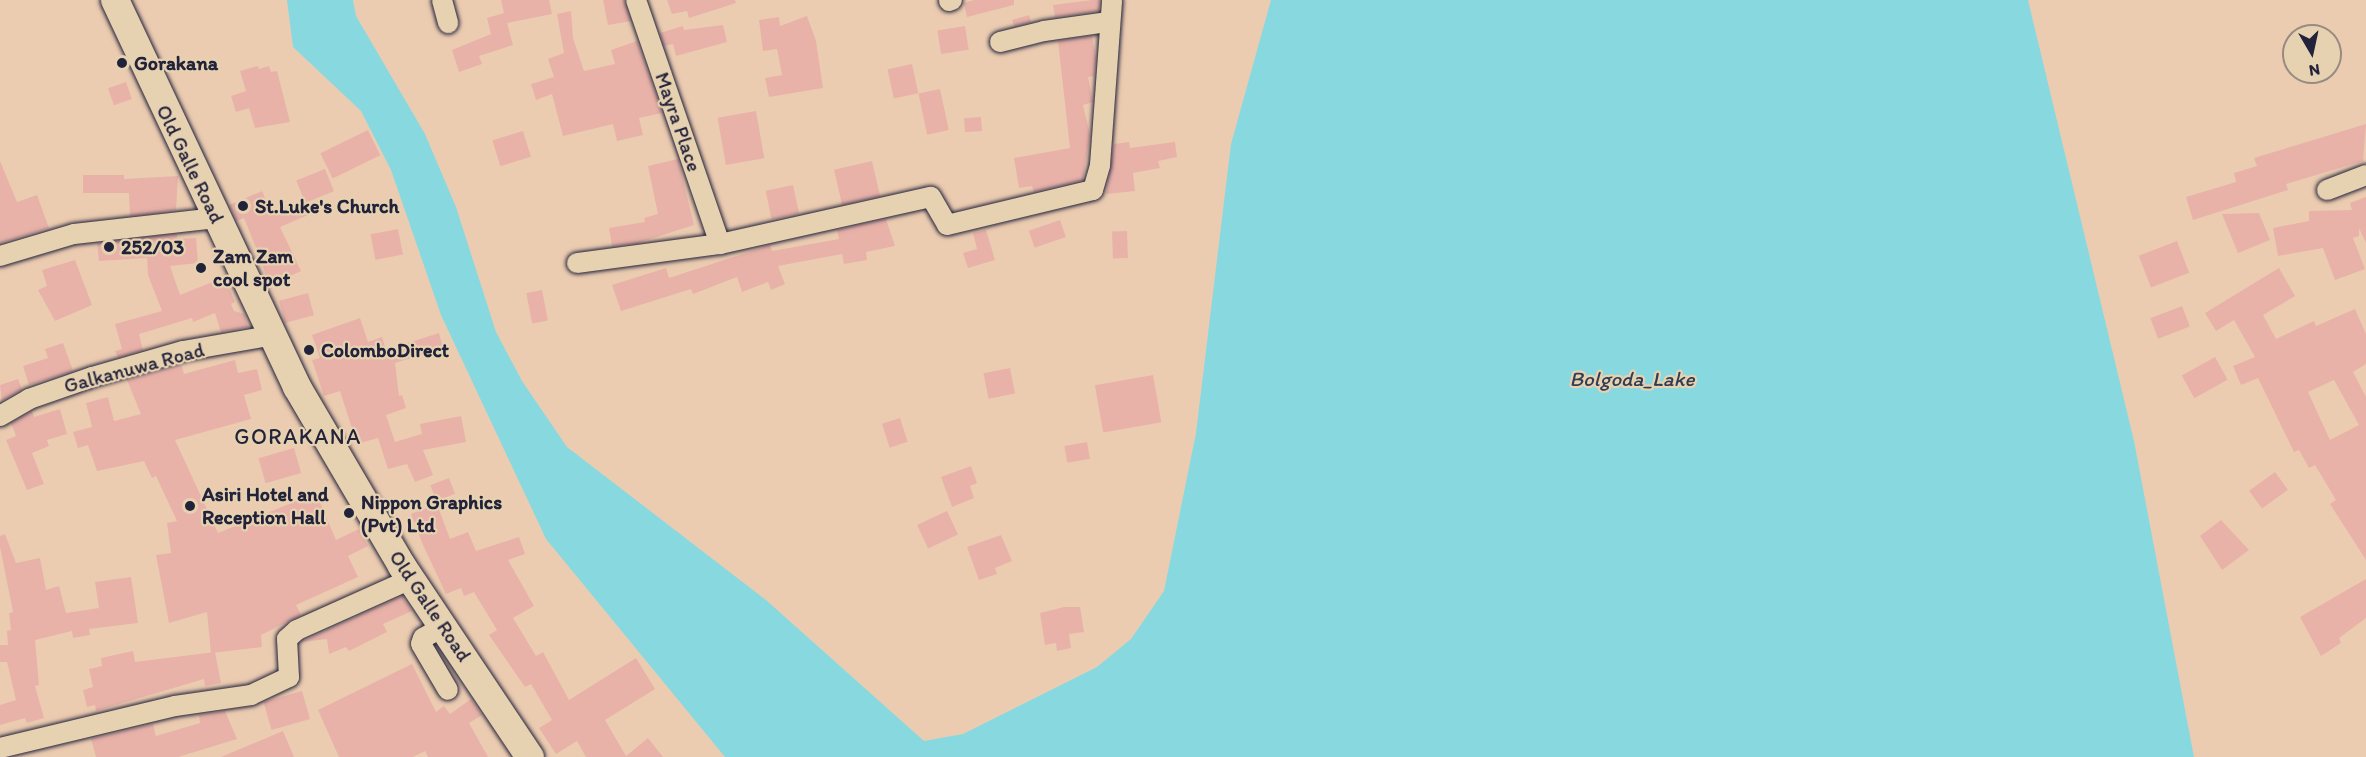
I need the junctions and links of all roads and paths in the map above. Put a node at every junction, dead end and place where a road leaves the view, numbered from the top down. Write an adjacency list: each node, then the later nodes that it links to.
1 (115, 0): 10 (highway, Old Galle Road)
2 (442, 0): 6 (street)
3 (636, 0): 11 (street, Mayra Place)
4 (1112, 0): 5 (street)
5 (1108, 22): 7 (street); 11 (street)
6 (448, 23)
7 (1000, 42)
8 (2366, 175): 9 (street)
9 (2326, 190)
10 (216, 218): 12 (street); 14 (highway, Old Galle Road)
11 (720, 244): 13 (street)
12 (0, 256)
13 (577, 263)
14 (274, 335): 15 (street, Galkanuwa Road); 16 (highway, Old Galle Road)
15 (0, 416)
16 (411, 579): 17 (highway, Old Galle Road); 19 (street)
17 (444, 626): 18 (street); 20 (highway, Old Galle Road)
18 (448, 690)
19 (0, 748)
20 (530, 757)

